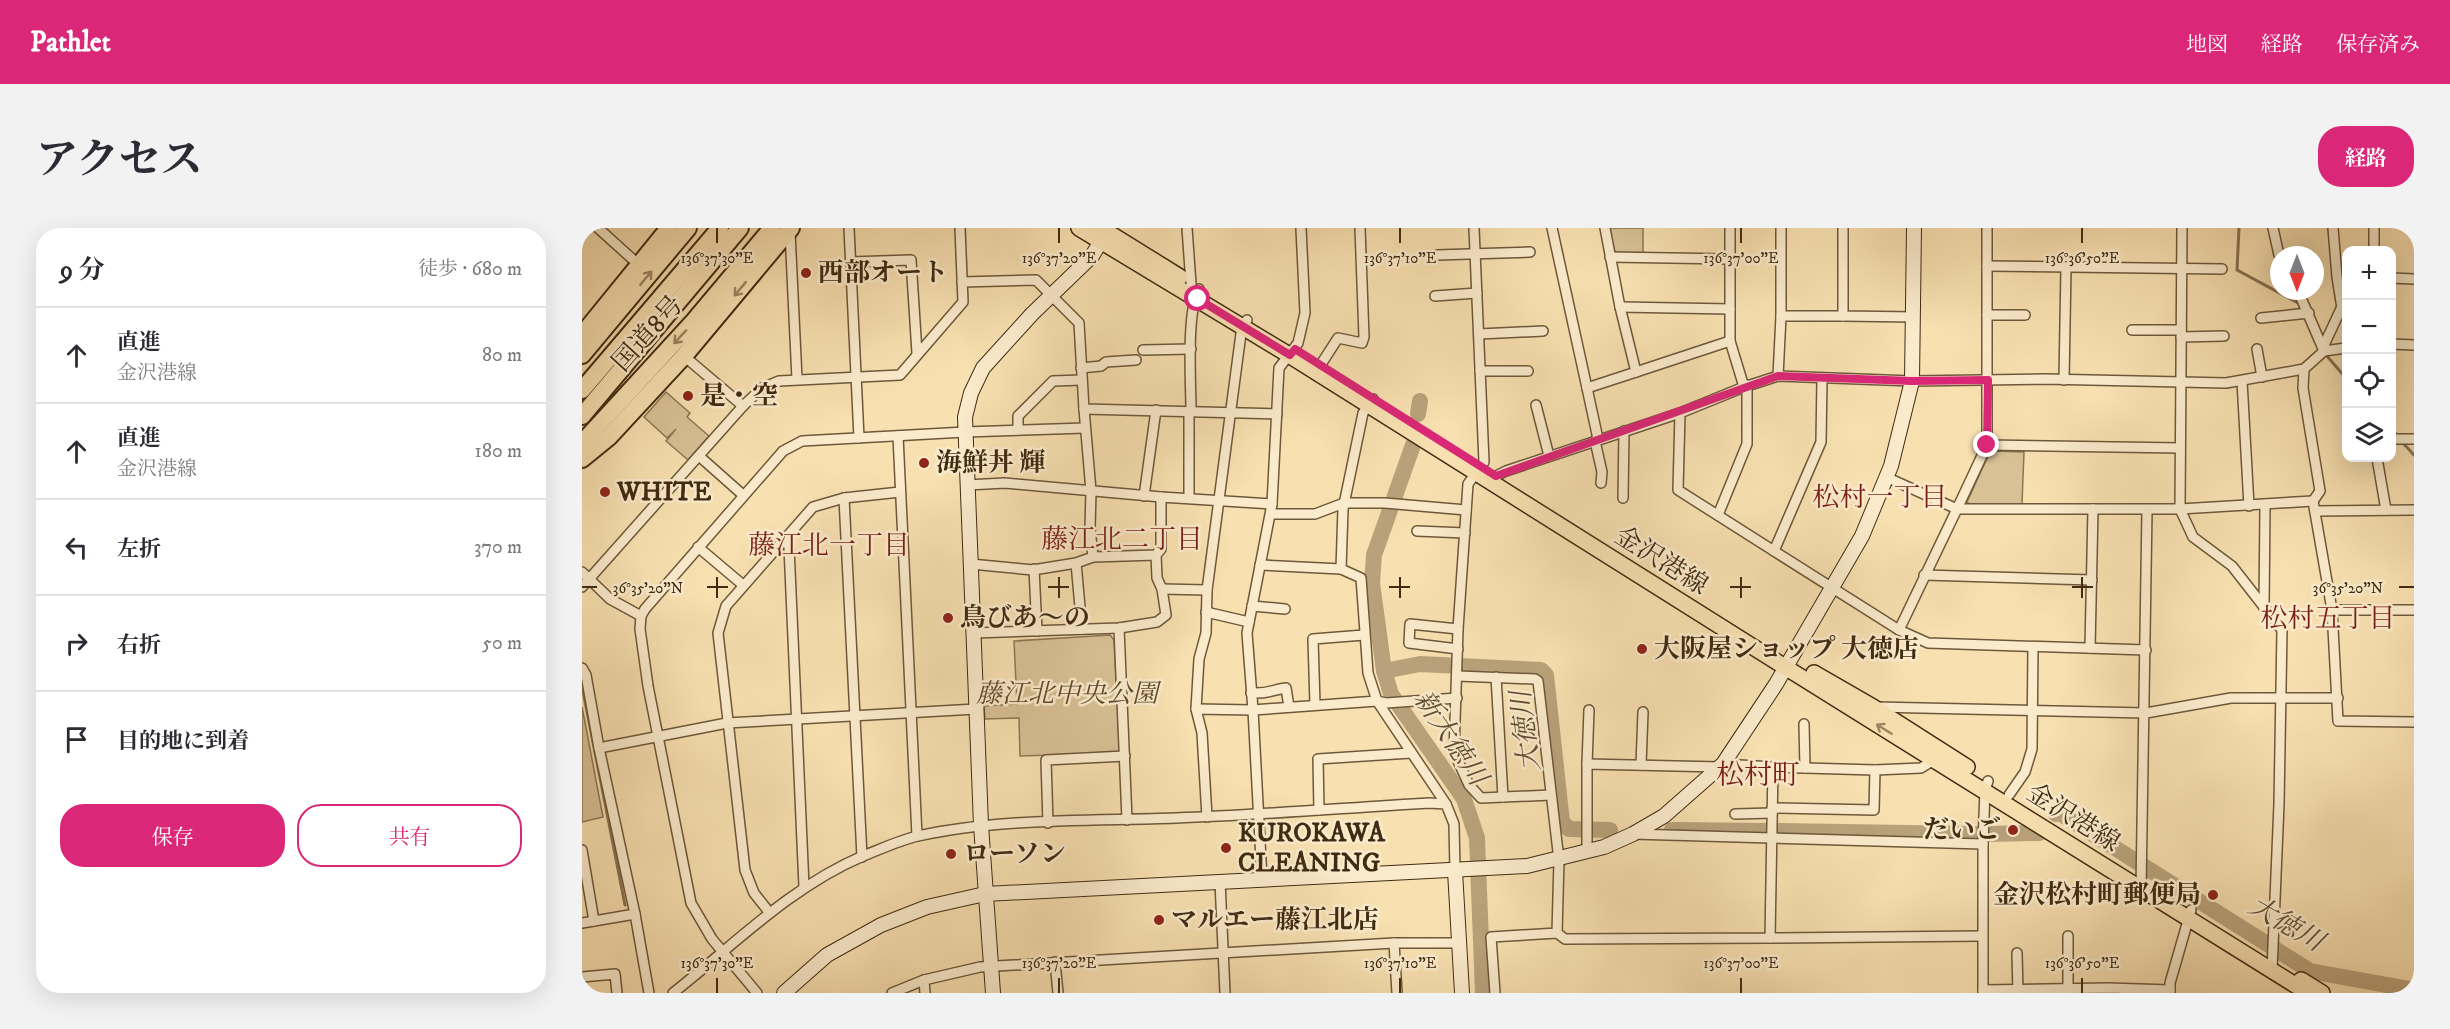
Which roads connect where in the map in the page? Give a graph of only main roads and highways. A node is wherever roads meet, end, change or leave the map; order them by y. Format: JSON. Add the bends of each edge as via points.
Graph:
{"nodes":[{"id":1,"x":669,"y":228,"type":"edge"},
{"id":2,"x":688,"y":228,"type":"edge"},
{"id":3,"x":720,"y":228,"type":"edge"},
{"id":4,"x":740,"y":228,"type":"edge"},
{"id":5,"x":772,"y":228,"type":"edge"},
{"id":6,"x":1079,"y":228,"type":"edge"},
{"id":7,"x":790,"y":229,"type":"edge"},
{"id":8,"x":1103,"y":234,"type":"edge"},
{"id":9,"x":582,"y":335,"type":"edge"},
{"id":10,"x":582,"y":355,"type":"edge"},
{"id":11,"x":582,"y":390,"type":"edge"},
{"id":12,"x":582,"y":416,"type":"edge"},
{"id":13,"x":626,"y":419,"type":"junction"},
{"id":14,"x":582,"y":443,"type":"edge"},
{"id":15,"x":582,"y":459,"type":"edge"},
{"id":16,"x":582,"y":473,"type":"edge"},
{"id":17,"x":1787,"y":663,"type":"junction"},
{"id":18,"x":1938,"y":755,"type":"junction"},
{"id":19,"x":1986,"y":786,"type":"junction"},
{"id":20,"x":2142,"y":874,"type":"junction"},
{"id":21,"x":2273,"y":957,"type":"junction"},
{"id":22,"x":2308,"y":993,"type":"edge"},
{"id":23,"x":2322,"y":993,"type":"edge"}],
"edges":[{"from":1,"to":9,"type":"highway"},
{"from":10,"to":2,"type":"highway","name":"国道8号","one_way":true},
{"from":3,"to":11,"type":"highway"},
{"from":4,"to":12,"type":"highway"},
{"from":5,"to":14,"type":"highway","name":"国道8号","one_way":true,"via":[[694,321]]},
{"from":6,"to":8,"type":"main road","name":"金沢港線"},
{"from":7,"to":13,"type":"highway","one_way":true},
{"from":8,"to":17,"type":"main road","name":"金沢港線"},
{"from":13,"to":15,"type":"highway"},
{"from":13,"to":16,"type":"highway"},
{"from":18,"to":17,"type":"main road","name":"金沢港線","one_way":true},
{"from":17,"to":18,"type":"main road","name":"金沢港線","via":[[1874,707]]},
{"from":18,"to":19,"type":"main road","name":"金沢港線"},
{"from":19,"to":20,"type":"main road","name":"金沢港線"},
{"from":19,"to":20,"type":"main road","name":"金沢港線"},
{"from":20,"to":21,"type":"main road","name":"金沢港線","via":[[2190,914]]},
{"from":21,"to":22,"type":"main road","name":"金沢港線"},
{"from":21,"to":23,"type":"main road","name":"金沢港線"}]}
